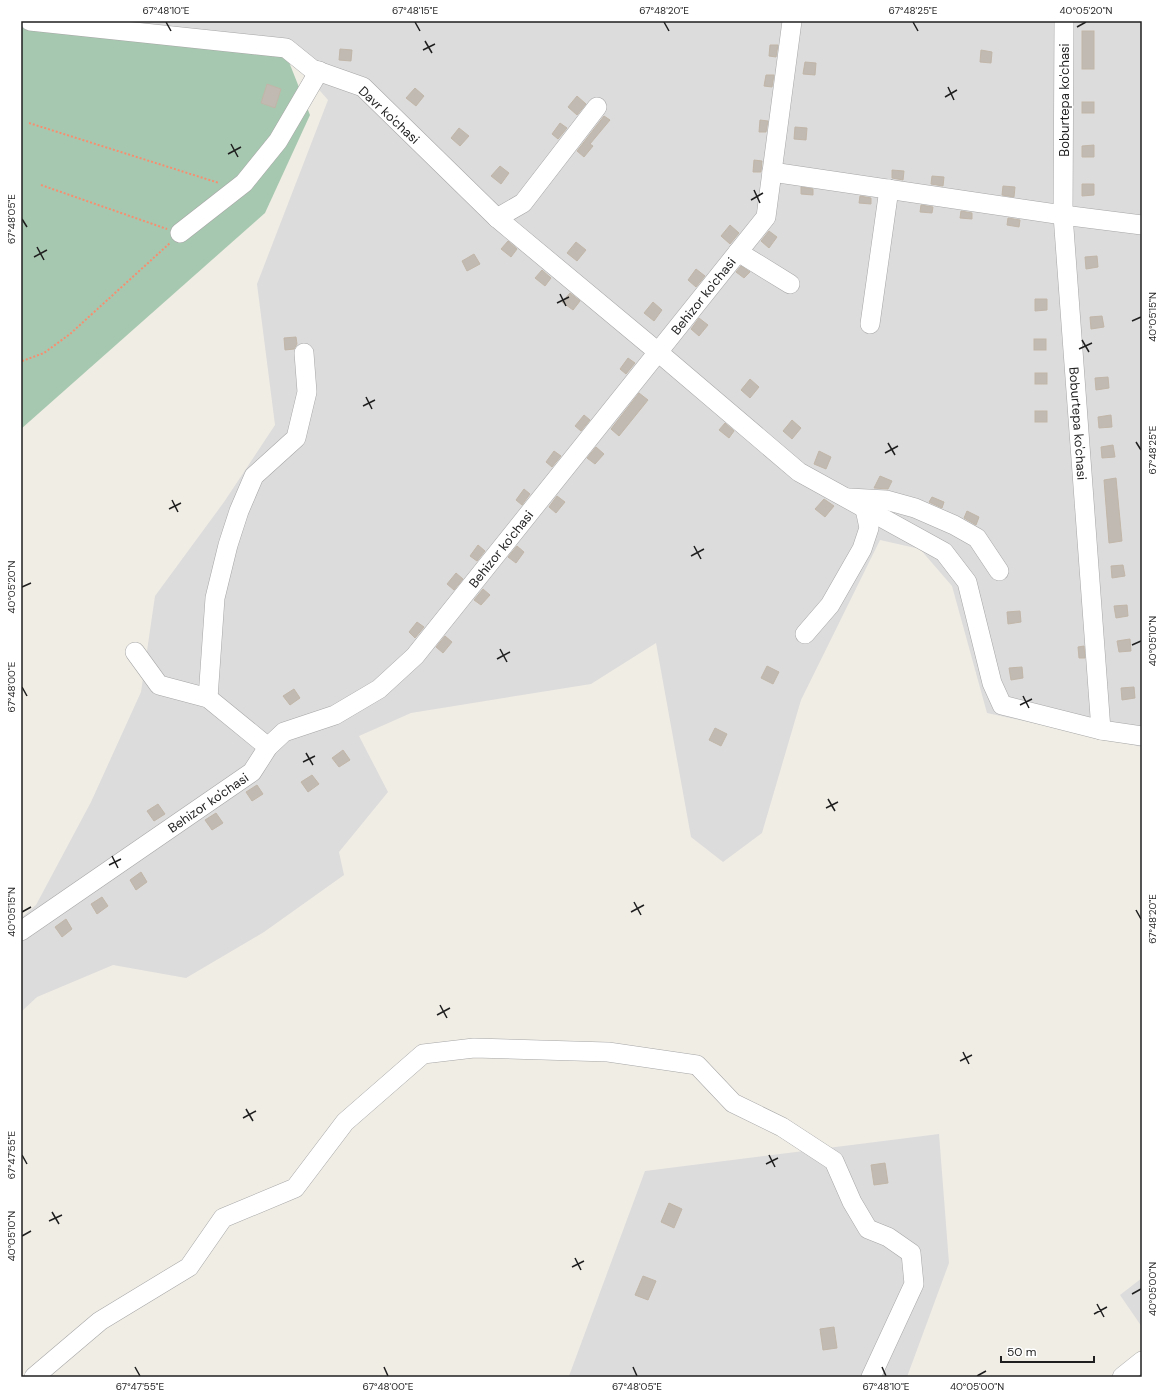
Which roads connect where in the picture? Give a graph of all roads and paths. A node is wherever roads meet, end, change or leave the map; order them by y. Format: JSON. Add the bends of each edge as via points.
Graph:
{"nodes":[{"id":1,"x":30,"y":21,"type":"edge"},
{"id":2,"x":792,"y":21,"type":"edge"},
{"id":3,"x":1064,"y":21,"type":"edge"},
{"id":4,"x":318,"y":71,"type":"junction"},
{"id":5,"x":597,"y":107,"type":"dead end"},
{"id":6,"x":29,"y":123,"type":"dead end"},
{"id":7,"x":772,"y":172,"type":"junction"},
{"id":8,"x":41,"y":185,"type":"dead end"},
{"id":9,"x":237,"y":188,"type":"junction"},
{"id":10,"x":889,"y":189,"type":"junction"},
{"id":11,"x":1063,"y":215,"type":"junction"},
{"id":12,"x":497,"y":218,"type":"junction"},
{"id":13,"x":1142,"y":225,"type":"edge"},
{"id":14,"x":180,"y":233,"type":"junction"},
{"id":15,"x":738,"y":252,"type":"junction"},
{"id":16,"x":790,"y":284,"type":"dead end"},
{"id":17,"x":870,"y":324,"type":"dead end"},
{"id":18,"x":658,"y":352,"type":"junction"},
{"id":19,"x":304,"y":353,"type":"dead end"},
{"id":20,"x":22,"y":361,"type":"edge"},
{"id":21,"x":846,"y":498,"type":"junction"},
{"id":22,"x":865,"y":509,"type":"junction"},
{"id":23,"x":999,"y":571,"type":"dead end"},
{"id":24,"x":805,"y":634,"type":"dead end"},
{"id":25,"x":135,"y":652,"type":"dead end"},
{"id":26,"x":208,"y":698,"type":"junction"},
{"id":27,"x":1101,"y":730,"type":"junction"},
{"id":28,"x":1142,"y":736,"type":"edge"},
{"id":29,"x":268,"y":747,"type":"junction"},
{"id":30,"x":21,"y":931,"type":"edge"},
{"id":31,"x":1142,"y":1360,"type":"edge"},
{"id":32,"x":34,"y":1377,"type":"edge"},
{"id":33,"x":871,"y":1377,"type":"edge"},
{"id":34,"x":1122,"y":1377,"type":"edge"}],
"edges":[{"from":1,"to":4,"type":"street","name":"Davr ko'chasi","via":[[286,48]]},
{"from":2,"to":7,"type":"street","name":"Behizor ko'chasi"},
{"from":3,"to":11,"type":"street","name":"Boburtepa ko'chasi"},
{"from":4,"to":9,"type":"street","via":[[278,140],[244,183]]},
{"from":4,"to":12,"type":"street","name":"Davr ko'chasi","via":[[363,87]]},
{"from":5,"to":12,"type":"street","via":[[524,203]]},
{"from":6,"to":9,"type":"path"},
{"from":7,"to":10,"type":"street"},
{"from":7,"to":15,"type":"street","name":"Behizor ko'chasi","via":[[766,217]]},
{"from":8,"to":14,"type":"path"},
{"from":9,"to":14,"type":"street"},
{"from":10,"to":11,"type":"street"},
{"from":10,"to":17,"type":"street"},
{"from":11,"to":13,"type":"street"},
{"from":11,"to":27,"type":"street","name":"Boburtepa ko'chasi"},
{"from":12,"to":18,"type":"street","name":"Davr ko'chasi"},
{"from":14,"to":20,"type":"path","via":[[70,334],[44,353]]},
{"from":15,"to":16,"type":"street"},
{"from":15,"to":18,"type":"street","name":"Behizor ko'chasi"},
{"from":18,"to":21,"type":"street","name":"Davr ko'chasi","via":[[799,472]]},
{"from":18,"to":29,"type":"street","name":"Behizor ko'chasi","via":[[415,656],[379,689],[335,715],[284,732]]},
{"from":19,"to":26,"type":"street","via":[[307,392],[296,438],[254,476],[228,546],[215,598]]},
{"from":21,"to":22,"type":"street","name":"Davr ko'chasi"},
{"from":21,"to":23,"type":"street","via":[[886,500],[915,508],[954,524],[977,538]]},
{"from":22,"to":24,"type":"street","via":[[869,528],[862,549],[830,605]]},
{"from":22,"to":27,"type":"street","name":"Davr ko'chasi","via":[[944,552],[967,582],[992,683],[1002,705]]},
{"from":25,"to":26,"type":"street","via":[[159,685]]},
{"from":26,"to":29,"type":"street"},
{"from":27,"to":28,"type":"street"},
{"from":29,"to":30,"type":"street","name":"Behizor ko'chasi","via":[[252,772]]},
{"from":31,"to":34,"type":"street"},
{"from":32,"to":33,"type":"street","via":[[100,1321],[189,1267],[223,1218],[295,1188],[345,1122],[423,1054],[474,1048],[608,1052],[697,1065],[733,1103],[782,1127],[834,1160],[852,1202],[868,1229],[888,1237],[911,1253],[914,1284]]}]}
